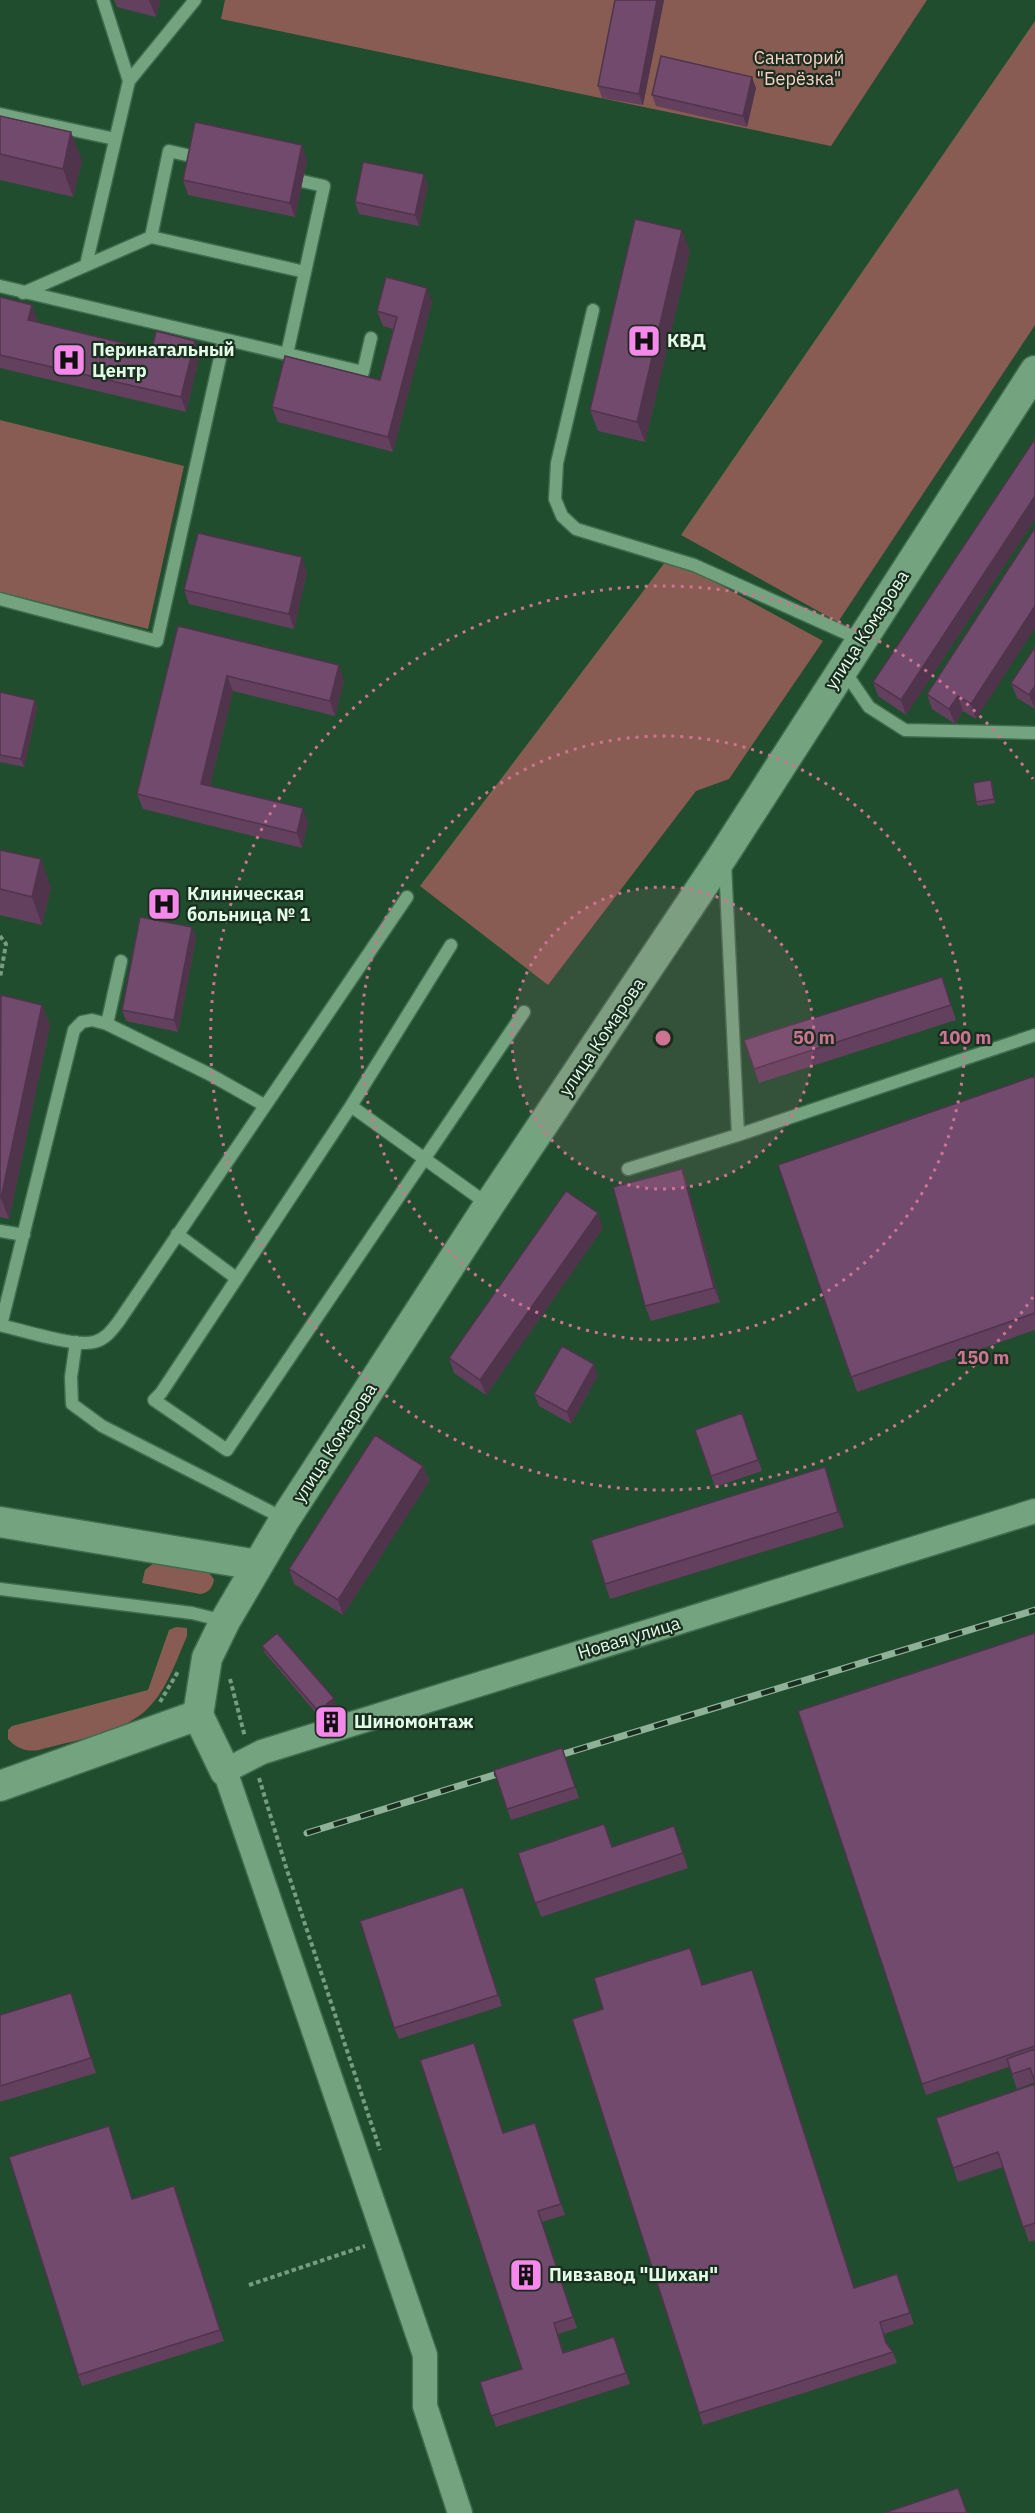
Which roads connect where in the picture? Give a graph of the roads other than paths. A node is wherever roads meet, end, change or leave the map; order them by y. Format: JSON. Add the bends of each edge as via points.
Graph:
{"nodes":[{"id":1,"x":103,"y":0,"type":"edge"},
{"id":2,"x":195,"y":0,"type":"edge"},
{"id":3,"x":129,"y":81,"type":"junction"},
{"id":4,"x":0,"y":114,"type":"edge"},
{"id":5,"x":116,"y":139,"type":"junction"},
{"id":6,"x":213,"y":161,"type":"edge"},
{"id":7,"x":280,"y":176,"type":"edge"},
{"id":8,"x":151,"y":237,"type":"junction"},
{"id":9,"x":86,"y":265,"type":"junction"},
{"id":10,"x":305,"y":272,"type":"junction"},
{"id":11,"x":0,"y":286,"type":"edge"},
{"id":12,"x":23,"y":293,"type":"junction"},
{"id":13,"x":593,"y":310,"type":"dead end"},
{"id":14,"x":371,"y":338,"type":"dead end"},
{"id":15,"x":224,"y":340,"type":"junction"},
{"id":16,"x":287,"y":354,"type":"junction"},
{"id":17,"x":1035,"y":371,"type":"edge"},
{"id":18,"x":0,"y":599,"type":"edge"},
{"id":19,"x":861,"y":640,"type":"junction"},
{"id":20,"x":843,"y":668,"type":"junction"},
{"id":21,"x":1035,"y":733,"type":"edge"},
{"id":22,"x":724,"y":854,"type":"junction"},
{"id":23,"x":407,"y":897,"type":"dead end"},
{"id":24,"x":451,"y":945,"type":"dead end"},
{"id":25,"x":121,"y":961,"type":"dead end"},
{"id":26,"x":524,"y":1012,"type":"dead end"},
{"id":27,"x":107,"y":1024,"type":"junction"},
{"id":28,"x":1035,"y":1035,"type":"edge"},
{"id":29,"x":264,"y":1105,"type":"junction"},
{"id":30,"x":351,"y":1106,"type":"junction"},
{"id":31,"x":738,"y":1135,"type":"junction"},
{"id":32,"x":422,"y":1159,"type":"junction"},
{"id":33,"x":628,"y":1169,"type":"dead end"},
{"id":34,"x":489,"y":1205,"type":"junction"},
{"id":35,"x":0,"y":1231,"type":"edge"},
{"id":36,"x":177,"y":1234,"type":"junction"},
{"id":37,"x":24,"y":1235,"type":"junction"},
{"id":38,"x":236,"y":1278,"type":"junction"},
{"id":39,"x":1,"y":1325,"type":"edge"},
{"id":40,"x":76,"y":1342,"type":"junction"},
{"id":41,"x":1035,"y":1511,"type":"edge"},
{"id":42,"x":285,"y":1519,"type":"junction"},
{"id":43,"x":0,"y":1522,"type":"edge"},
{"id":44,"x":257,"y":1565,"type":"junction"},
{"id":45,"x":0,"y":1589,"type":"edge"},
{"id":46,"x":225,"y":1621,"type":"junction"},
{"id":47,"x":198,"y":1715,"type":"junction"},
{"id":48,"x":225,"y":1771,"type":"junction"},
{"id":49,"x":3,"y":1780,"type":"edge"},
{"id":50,"x":460,"y":2513,"type":"edge"}],
"edges":[{"from":1,"to":3,"type":"lane"},
{"from":2,"to":3,"type":"lane"},
{"from":3,"to":5,"type":"lane"},
{"from":4,"to":5,"type":"lane"},
{"from":5,"to":9,"type":"lane"},
{"from":6,"to":8,"type":"lane","via":[[169,151]]},
{"from":7,"to":10,"type":"lane","via":[[324,186]]},
{"from":8,"to":9,"type":"lane"},
{"from":8,"to":10,"type":"lane"},
{"from":9,"to":12,"type":"lane"},
{"from":10,"to":16,"type":"lane"},
{"from":11,"to":12,"type":"lane"},
{"from":12,"to":15,"type":"lane"},
{"from":13,"to":19,"type":"lane","via":[[557,462],[555,499],[562,516],[576,529],[694,565]]},
{"from":14,"to":16,"type":"lane","via":[[363,372]]},
{"from":15,"to":16,"type":"lane"},
{"from":15,"to":18,"type":"lane","via":[[157,641]]},
{"from":17,"to":19,"type":"street","name":"улица Комарова"},
{"from":19,"to":20,"type":"street","name":"улица Комарова"},
{"from":20,"to":21,"type":"lane","via":[[869,707],[905,730]]},
{"from":20,"to":22,"type":"street","name":"улица Комарова"},
{"from":22,"to":31,"type":"lane"},
{"from":22,"to":34,"type":"street","name":"улица Комарова"},
{"from":23,"to":29,"type":"lane"},
{"from":24,"to":30,"type":"lane"},
{"from":25,"to":27,"type":"lane"},
{"from":26,"to":32,"type":"lane"},
{"from":27,"to":29,"type":"lane"},
{"from":27,"to":37,"type":"lane","via":[[92,1020],[82,1022],[74,1030]]},
{"from":28,"to":31,"type":"lane"},
{"from":29,"to":36,"type":"lane"},
{"from":30,"to":32,"type":"lane"},
{"from":30,"to":38,"type":"lane"},
{"from":31,"to":33,"type":"lane"},
{"from":32,"to":34,"type":"lane"},
{"from":32,"to":38,"type":"lane","via":[[226,1450],[154,1400]]},
{"from":34,"to":42,"type":"street","name":"улица Комарова"},
{"from":35,"to":37,"type":"lane"},
{"from":36,"to":38,"type":"lane"},
{"from":36,"to":40,"type":"lane","via":[[107,1336],[93,1342]]},
{"from":37,"to":39,"type":"lane"},
{"from":39,"to":40,"type":"lane"},
{"from":40,"to":42,"type":"lane","via":[[70,1377],[72,1404],[102,1426]]},
{"from":41,"to":48,"type":"street","name":"Новая улица","via":[[262,1752]]},
{"from":42,"to":44,"type":"street","name":"улица Комарова"},
{"from":43,"to":44,"type":"street"},
{"from":44,"to":46,"type":"street","name":"улица Комарова"},
{"from":45,"to":46,"type":"lane","via":[[192,1613]]},
{"from":46,"to":47,"type":"street","name":"улица Комарова","via":[[204,1670]]},
{"from":47,"to":48,"type":"street"},
{"from":47,"to":49,"type":"street"},
{"from":48,"to":50,"type":"street","via":[[425,2355],[425,2406]]}]}
